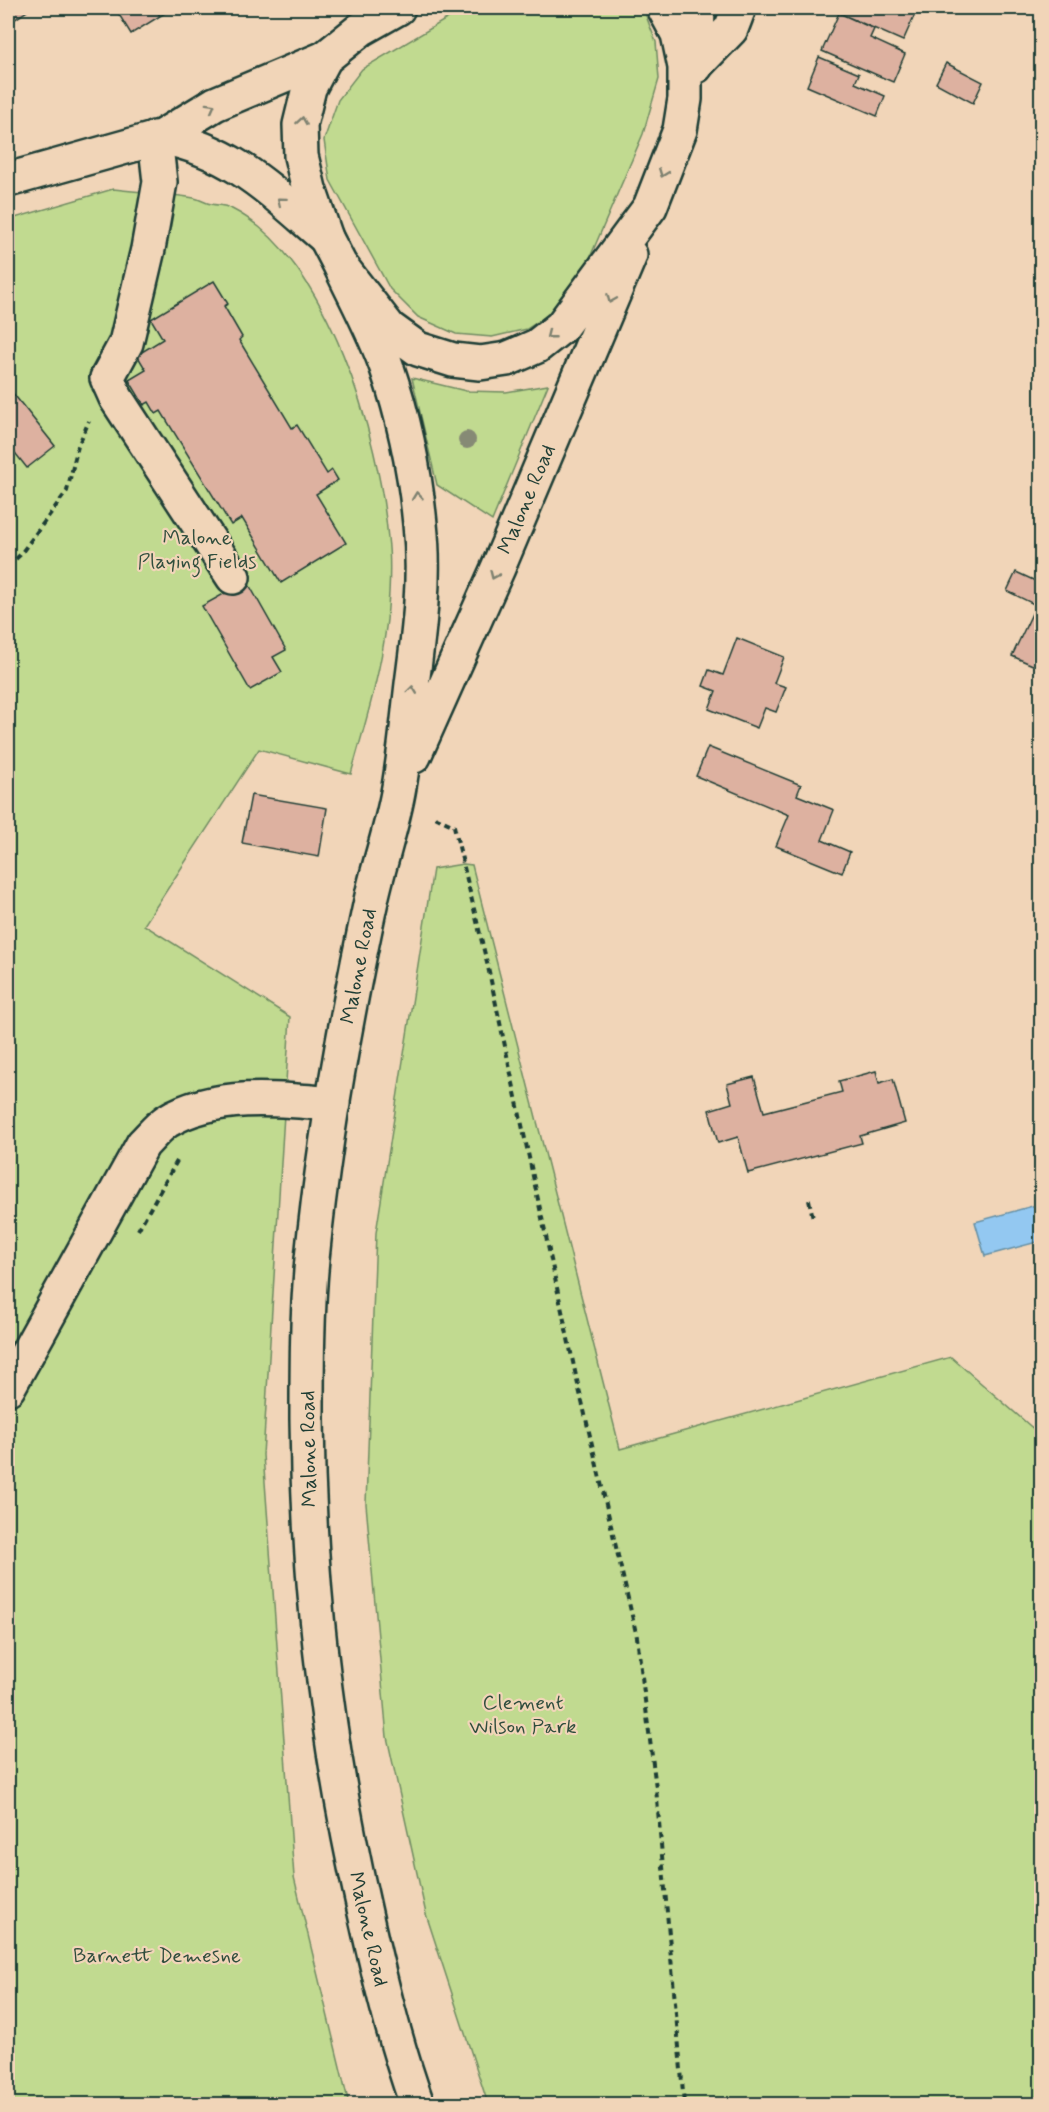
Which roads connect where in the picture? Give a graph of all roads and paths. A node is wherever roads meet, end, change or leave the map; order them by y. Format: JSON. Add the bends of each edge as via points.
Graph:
{"nodes":[{"id":1,"x":398,"y":8,"type":"edge"},
{"id":2,"x":698,"y":8,"type":"edge"},
{"id":3,"x":739,"y":8,"type":"edge"},
{"id":4,"x":677,"y":16,"type":"edge"},
{"id":5,"x":325,"y":58,"type":"junction"},
{"id":6,"x":696,"y":65,"type":"junction"},
{"id":7,"x":680,"y":130,"type":"junction"},
{"id":8,"x":158,"y":138,"type":"junction"},
{"id":9,"x":8,"y":180,"type":"edge"},
{"id":10,"x":650,"y":207,"type":"junction"},
{"id":11,"x":333,"y":252,"type":"junction"},
{"id":12,"x":107,"y":378,"type":"junction"},
{"id":13,"x":8,"y":566,"type":"edge"},
{"id":14,"x":233,"y":578,"type":"dead end"},
{"id":15,"x":399,"y":790,"type":"junction"},
{"id":16,"x":435,"y":818,"type":"dead end"},
{"id":17,"x":333,"y":1104,"type":"junction"},
{"id":18,"x":808,"y":1200,"type":"dead end"},
{"id":19,"x":813,"y":1218,"type":"dead end"},
{"id":20,"x":8,"y":1388,"type":"edge"},
{"id":21,"x":417,"y":2104,"type":"edge"},
{"id":22,"x":684,"y":2104,"type":"edge"}],
"edges":[{"from":1,"to":5,"type":"main road","via":[[361,28]]},
{"from":2,"to":6,"type":"main road"},
{"from":3,"to":6,"type":"main road","via":[[730,29]]},
{"from":4,"to":7,"type":"main road","via":[[684,67]]},
{"from":8,"to":5,"type":"main road","one_way":true,"via":[[214,104]]},
{"from":11,"to":5,"type":"main road","one_way":true,"via":[[301,156],[300,125],[309,88]]},
{"from":6,"to":7,"type":"main road"},
{"from":7,"to":10,"type":"main road","one_way":true},
{"from":8,"to":9,"type":"main road"},
{"from":11,"to":8,"type":"main road","one_way":true,"via":[[247,171],[185,141]]},
{"from":8,"to":12,"type":"main road","via":[[160,182],[148,249],[126,343]]},
{"from":10,"to":11,"type":"main road","one_way":true,"via":[[561,327],[537,346],[507,359],[480,363],[453,360],[418,349],[389,328]]},
{"from":10,"to":15,"type":"main road","name":"Malone Road","one_way":true,"via":[[498,568]]},
{"from":15,"to":11,"type":"main road","name":"Malone Road","one_way":true,"via":[[420,623],[421,529],[408,448],[386,363]]},
{"from":12,"to":13,"type":"path","via":[[78,446],[67,491]]},
{"from":12,"to":14,"type":"main road","via":[[116,398]]},
{"from":15,"to":17,"type":"main road","name":"Malone Road","via":[[354,980]]},
{"from":16,"to":22,"type":"path","via":[[454,826],[637,1637],[656,1788]]},
{"from":17,"to":20,"type":"main road","via":[[294,1100],[227,1102],[191,1110],[165,1122],[143,1144]]},
{"from":17,"to":21,"type":"main road","name":"Malone Road","via":[[312,1261],[307,1392],[312,1575],[331,1743],[351,1852],[378,1972]]},
{"from":18,"to":19,"type":"path"}]}
